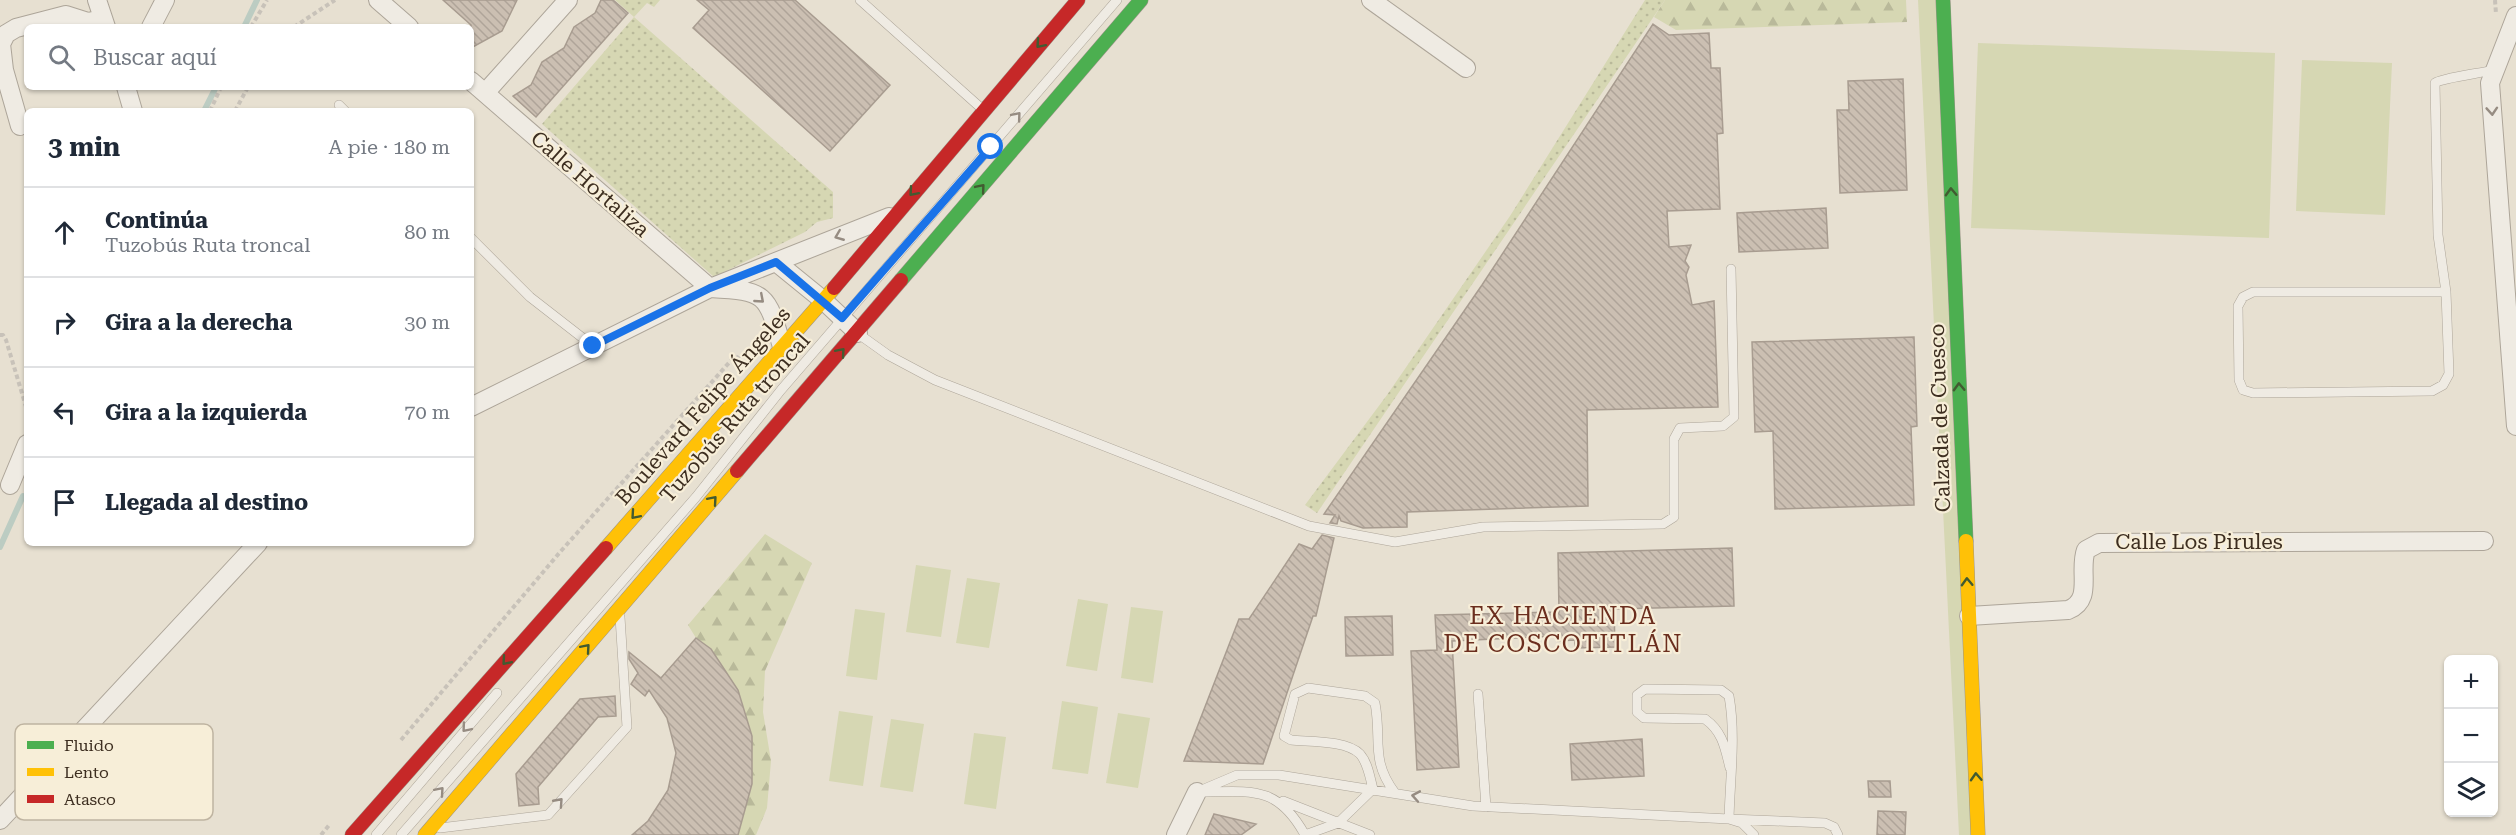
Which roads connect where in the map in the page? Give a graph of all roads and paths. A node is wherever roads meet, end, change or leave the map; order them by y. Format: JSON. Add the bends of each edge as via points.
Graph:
{"nodes":[{"id":1,"x":97,"y":0,"type":"edge"},
{"id":2,"x":165,"y":0,"type":"edge"},
{"id":3,"x":267,"y":0,"type":"edge"},
{"id":4,"x":335,"y":0,"type":"edge"},
{"id":5,"x":378,"y":0,"type":"edge"},
{"id":6,"x":568,"y":0,"type":"edge"},
{"id":7,"x":860,"y":0,"type":"edge"},
{"id":8,"x":1078,"y":0,"type":"edge"},
{"id":9,"x":1117,"y":0,"type":"edge"},
{"id":10,"x":1141,"y":0,"type":"edge"},
{"id":11,"x":1371,"y":0,"type":"edge"},
{"id":12,"x":1943,"y":0,"type":"edge"},
{"id":13,"x":2516,"y":16,"type":"edge"},
{"id":14,"x":105,"y":23,"type":"edge"},
{"id":15,"x":31,"y":24,"type":"edge"},
{"id":16,"x":153,"y":24,"type":"edge"},
{"id":17,"x":253,"y":24,"type":"edge"},
{"id":18,"x":299,"y":24,"type":"edge"},
{"id":19,"x":406,"y":24,"type":"edge"},
{"id":20,"x":24,"y":26,"type":"edge"},
{"id":21,"x":1466,"y":68,"type":"dead end"},
{"id":22,"x":2493,"y":70,"type":"junction"},
{"id":23,"x":478,"y":87,"type":"edge"},
{"id":24,"x":127,"y":90,"type":"edge"},
{"id":25,"x":220,"y":90,"type":"edge"},
{"id":26,"x":246,"y":90,"type":"edge"},
{"id":27,"x":133,"y":108,"type":"edge"},
{"id":28,"x":211,"y":108,"type":"edge"},
{"id":29,"x":237,"y":108,"type":"edge"},
{"id":30,"x":984,"y":110,"type":"junction"},
{"id":31,"x":20,"y":126,"type":"dead end"},
{"id":32,"x":931,"y":190,"type":"dead end"},
{"id":33,"x":894,"y":215,"type":"junction"},
{"id":34,"x":474,"y":241,"type":"edge"},
{"id":35,"x":776,"y":262,"type":"junction"},
{"id":36,"x":1731,"y":269,"type":"dead end"},
{"id":37,"x":710,"y":288,"type":"junction"},
{"id":38,"x":2446,"y":292,"type":"junction"},
{"id":39,"x":832,"y":309,"type":"junction"},
{"id":40,"x":815,"y":326,"type":"dead end"},
{"id":41,"x":858,"y":333,"type":"junction"},
{"id":42,"x":0,"y":335,"type":"edge"},
{"id":43,"x":593,"y":346,"type":"junction"},
{"id":44,"x":782,"y":347,"type":"junction"},
{"id":45,"x":24,"y":400,"type":"edge"},
{"id":46,"x":474,"y":406,"type":"edge"},
{"id":47,"x":2516,"y":426,"type":"edge"},
{"id":48,"x":24,"y":452,"type":"edge"},
{"id":49,"x":12,"y":484,"type":"edge"},
{"id":50,"x":2484,"y":541,"type":"dead end"},
{"id":51,"x":255,"y":546,"type":"edge"},
{"id":52,"x":620,"y":609,"type":"junction"},
{"id":53,"x":1969,"y":616,"type":"junction"},
{"id":54,"x":507,"y":680,"type":"dead end"},
{"id":55,"x":1478,"y":694,"type":"dead end"},
{"id":56,"x":89,"y":724,"type":"edge"},
{"id":57,"x":1730,"y":768,"type":"junction"},
{"id":58,"x":1373,"y":789,"type":"junction"},
{"id":59,"x":1197,"y":792,"type":"junction"},
{"id":60,"x":1395,"y":793,"type":"junction"},
{"id":61,"x":1270,"y":796,"type":"junction"},
{"id":62,"x":15,"y":804,"type":"edge"},
{"id":63,"x":1486,"y":807,"type":"junction"},
{"id":64,"x":1729,"y":819,"type":"junction"},
{"id":65,"x":0,"y":820,"type":"edge"},
{"id":66,"x":1338,"y":823,"type":"junction"},
{"id":67,"x":427,"y":832,"type":"edge"},
{"id":68,"x":352,"y":835,"type":"edge"},
{"id":69,"x":376,"y":835,"type":"edge"},
{"id":70,"x":401,"y":835,"type":"edge"},
{"id":71,"x":1176,"y":835,"type":"edge"},
{"id":72,"x":1305,"y":835,"type":"edge"},
{"id":73,"x":1370,"y":835,"type":"edge"},
{"id":74,"x":1754,"y":835,"type":"edge"},
{"id":75,"x":1838,"y":835,"type":"edge"},
{"id":76,"x":1978,"y":835,"type":"edge"}],
"edges":[{"from":1,"to":14,"type":"street"},
{"from":2,"to":16,"type":"street"},
{"from":3,"to":17,"type":"path"},
{"from":4,"to":18,"type":"path"},
{"from":5,"to":19,"type":"street"},
{"from":6,"to":23,"type":"street"},
{"from":7,"to":30,"type":"lane"},
{"from":8,"to":30,"type":"main road","name":"Boulevard Felipe Ángeles","one_way":true},
{"from":39,"to":9,"type":"lane","name":"Tuzobús Ruta troncal","one_way":true},
{"from":41,"to":10,"type":"main road","one_way":true},
{"from":11,"to":21,"type":"street"},
{"from":53,"to":12,"type":"main road","name":"Calzada de Cuesco","one_way":true},
{"from":13,"to":22,"type":"street"},
{"from":14,"to":15,"type":"street","via":[[66,15]]},
{"from":20,"to":31,"type":"street","via":[[6,34],[1,44]]},
{"from":22,"to":38,"type":"lane","via":[[2435,82],[2438,234]]},
{"from":22,"to":47,"type":"street","one_way":true,"via":[[2490,83]]},
{"from":23,"to":37,"type":"street","name":"Calle Hortaliza"},
{"from":24,"to":27,"type":"street"},
{"from":25,"to":28,"type":"path"},
{"from":26,"to":29,"type":"path"},
{"from":30,"to":33,"type":"main road","name":"Boulevard Felipe Ángeles","one_way":true},
{"from":32,"to":39,"type":"lane","name":"Tuzobús Ruta troncal"},
{"from":33,"to":35,"type":"street","one_way":true},
{"from":33,"to":39,"type":"main road","name":"Boulevard Felipe Ángeles"},
{"from":34,"to":43,"type":"lane","via":[[530,297]]},
{"from":35,"to":37,"type":"street"},
{"from":35,"to":39,"type":"street"},
{"from":36,"to":41,"type":"lane","via":[[1734,417],[1723,426],[1680,428],[1674,439],[1674,517],[1663,524],[1483,527],[1395,542],[1308,526],[935,380],[888,355]]},
{"from":37,"to":43,"type":"street"},
{"from":37,"to":44,"type":"street","one_way":true,"via":[[748,290],[765,301]]},
{"from":38,"to":38,"type":"lane","via":[[2449,374],[2443,385],[2432,391],[2243,390],[2239,380],[2238,306],[2243,297],[2253,292]]},
{"from":39,"to":40,"type":"lane","name":"Tuzobús Ruta troncal"},
{"from":39,"to":41,"type":"street"},
{"from":39,"to":44,"type":"main road","name":"Boulevard Felipe Ángeles"},
{"from":70,"to":39,"type":"lane","name":"Tuzobús Ruta troncal","one_way":true,"via":[[696,497]]},
{"from":52,"to":41,"type":"main road","one_way":true},
{"from":42,"to":45,"type":"path","via":[[6,340]]},
{"from":43,"to":46,"type":"street"},
{"from":44,"to":68,"type":"main road","name":"Boulevard Felipe Ángeles","one_way":true},
{"from":48,"to":49,"type":"street"},
{"from":50,"to":53,"type":"street","name":"Calle Los Pirules","via":[[2099,543],[2086,550],[2083,557],[2083,597],[2076,607]]},
{"from":51,"to":56,"type":"street"},
{"from":67,"to":52,"type":"main road","one_way":true},
{"from":67,"to":52,"type":"lane","one_way":true,"via":[[548,815],[627,727]]},
{"from":76,"to":53,"type":"main road","name":"Calzada de Cuesco","one_way":true},
{"from":54,"to":69,"type":"lane","one_way":true},
{"from":55,"to":63,"type":"lane"},
{"from":57,"to":57,"type":"lane","via":[[1729,696],[1721,690],[1645,689],[1637,695],[1637,712],[1644,718],[1705,719],[1713,725],[1724,742]]},
{"from":57,"to":64,"type":"lane"},
{"from":58,"to":59,"type":"lane","via":[[1279,775],[1238,775]]},
{"from":58,"to":60,"type":"lane"},
{"from":58,"to":60,"type":"lane","via":[[1359,754],[1343,746],[1284,736],[1295,694],[1301,689],[1365,696],[1375,703],[1379,763],[1383,777]]},
{"from":58,"to":66,"type":"lane"},
{"from":59,"to":61,"type":"lane","via":[[1240,791]]},
{"from":59,"to":71,"type":"street"},
{"from":63,"to":60,"type":"lane","one_way":true},
{"from":61,"to":66,"type":"lane"},
{"from":61,"to":72,"type":"lane","via":[[1291,810]]},
{"from":62,"to":65,"type":"street"},
{"from":63,"to":64,"type":"lane"},
{"from":64,"to":74,"type":"lane","via":[[1742,823]]},
{"from":64,"to":75,"type":"lane","via":[[1826,823]]},
{"from":66,"to":72,"type":"lane"},
{"from":66,"to":73,"type":"lane"}]}
